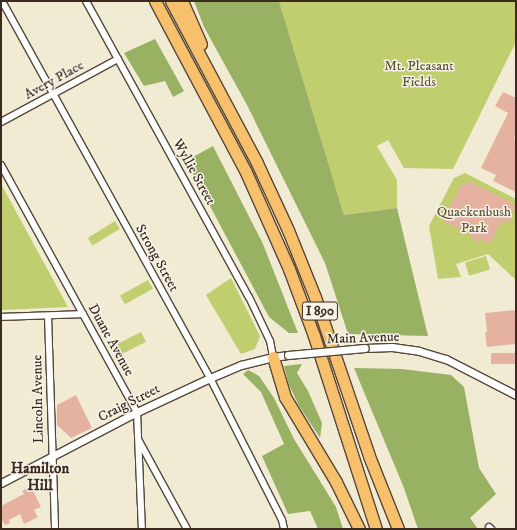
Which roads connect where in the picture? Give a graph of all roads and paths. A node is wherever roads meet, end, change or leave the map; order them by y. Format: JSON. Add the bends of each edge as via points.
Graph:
{"nodes":[{"id":1,"x":2,"y":1,"type":"edge"},
{"id":2,"x":86,"y":1,"type":"edge"},
{"id":3,"x":171,"y":1,"type":"edge"},
{"id":4,"x":182,"y":1,"type":"edge"},
{"id":5,"x":155,"y":2,"type":"edge"},
{"id":6,"x":118,"y":59,"type":"junction"},
{"id":7,"x":53,"y":94,"type":"junction"},
{"id":8,"x":224,"y":100,"type":"junction"},
{"id":9,"x":1,"y":122,"type":"edge"},
{"id":10,"x":1,"y":165,"type":"edge"},
{"id":11,"x":83,"y":314,"type":"junction"},
{"id":12,"x":48,"y":316,"type":"junction"},
{"id":13,"x":1,"y":317,"type":"edge"},
{"id":14,"x":273,"y":357,"type":"junction"},
{"id":15,"x":210,"y":378,"type":"junction"},
{"id":16,"x":516,"y":395,"type":"edge"},
{"id":17,"x":137,"y":412,"type":"junction"},
{"id":18,"x":138,"y":440,"type":"junction"},
{"id":19,"x":51,"y":458,"type":"junction"},
{"id":20,"x":354,"y":462,"type":"junction"},
{"id":21,"x":1,"y":483,"type":"edge"},
{"id":22,"x":55,"y":529,"type":"edge"},
{"id":23,"x":142,"y":529,"type":"edge"},
{"id":24,"x":187,"y":529,"type":"edge"},
{"id":25,"x":284,"y":529,"type":"edge"},
{"id":26,"x":359,"y":529,"type":"edge"},
{"id":27,"x":369,"y":529,"type":"edge"},
{"id":28,"x":376,"y":529,"type":"edge"},
{"id":29,"x":398,"y":529,"type":"edge"}],
"edges":[{"from":1,"to":7,"type":"street","name":"Strong Street"},
{"from":2,"to":6,"type":"street","name":"Wyllie Street"},
{"from":3,"to":8,"type":"highway","number":"I 890"},
{"from":4,"to":8,"type":"highway"},
{"from":5,"to":20,"type":"highway","number":"I 890","via":[[245,170],[275,236],[309,322]]},
{"from":6,"to":7,"type":"street","name":"Avery Place"},
{"from":6,"to":14,"type":"street","name":"Wyllie Street","via":[[249,297],[270,341]]},
{"from":7,"to":9,"type":"street","name":"Avery Place"},
{"from":7,"to":15,"type":"street","name":"Strong Street"},
{"from":8,"to":29,"type":"highway","number":"I 890","via":[[257,163],[302,263],[367,449]]},
{"from":10,"to":11,"type":"street","name":"Duane Avenue"},
{"from":11,"to":12,"type":"street"},
{"from":11,"to":17,"type":"street","name":"Duane Avenue"},
{"from":12,"to":13,"type":"street"},
{"from":12,"to":19,"type":"street","name":"Lincoln Avenue"},
{"from":14,"to":15,"type":"street","name":"Craig Street","via":[[242,365]]},
{"from":14,"to":16,"type":"street","name":"Main Avenue","bridge":true,"via":[[365,348],[392,347],[419,351],[446,359]]},
{"from":14,"to":26,"type":"highway","via":[[285,397],[336,482]]},
{"from":15,"to":17,"type":"street","name":"Craig Street"},
{"from":15,"to":25,"type":"street","name":"Strong Street","via":[[282,520]]},
{"from":17,"to":18,"type":"street","name":"Duane Avenue"},
{"from":17,"to":19,"type":"street","name":"Craig Street"},
{"from":18,"to":23,"type":"street"},
{"from":18,"to":24,"type":"street","name":"Duane Avenue"},
{"from":19,"to":21,"type":"street","name":"Craig Street"},
{"from":19,"to":22,"type":"street","name":"Lincoln Avenue"},
{"from":20,"to":27,"type":"highway"},
{"from":20,"to":28,"type":"highway","number":"I 890"}]}
